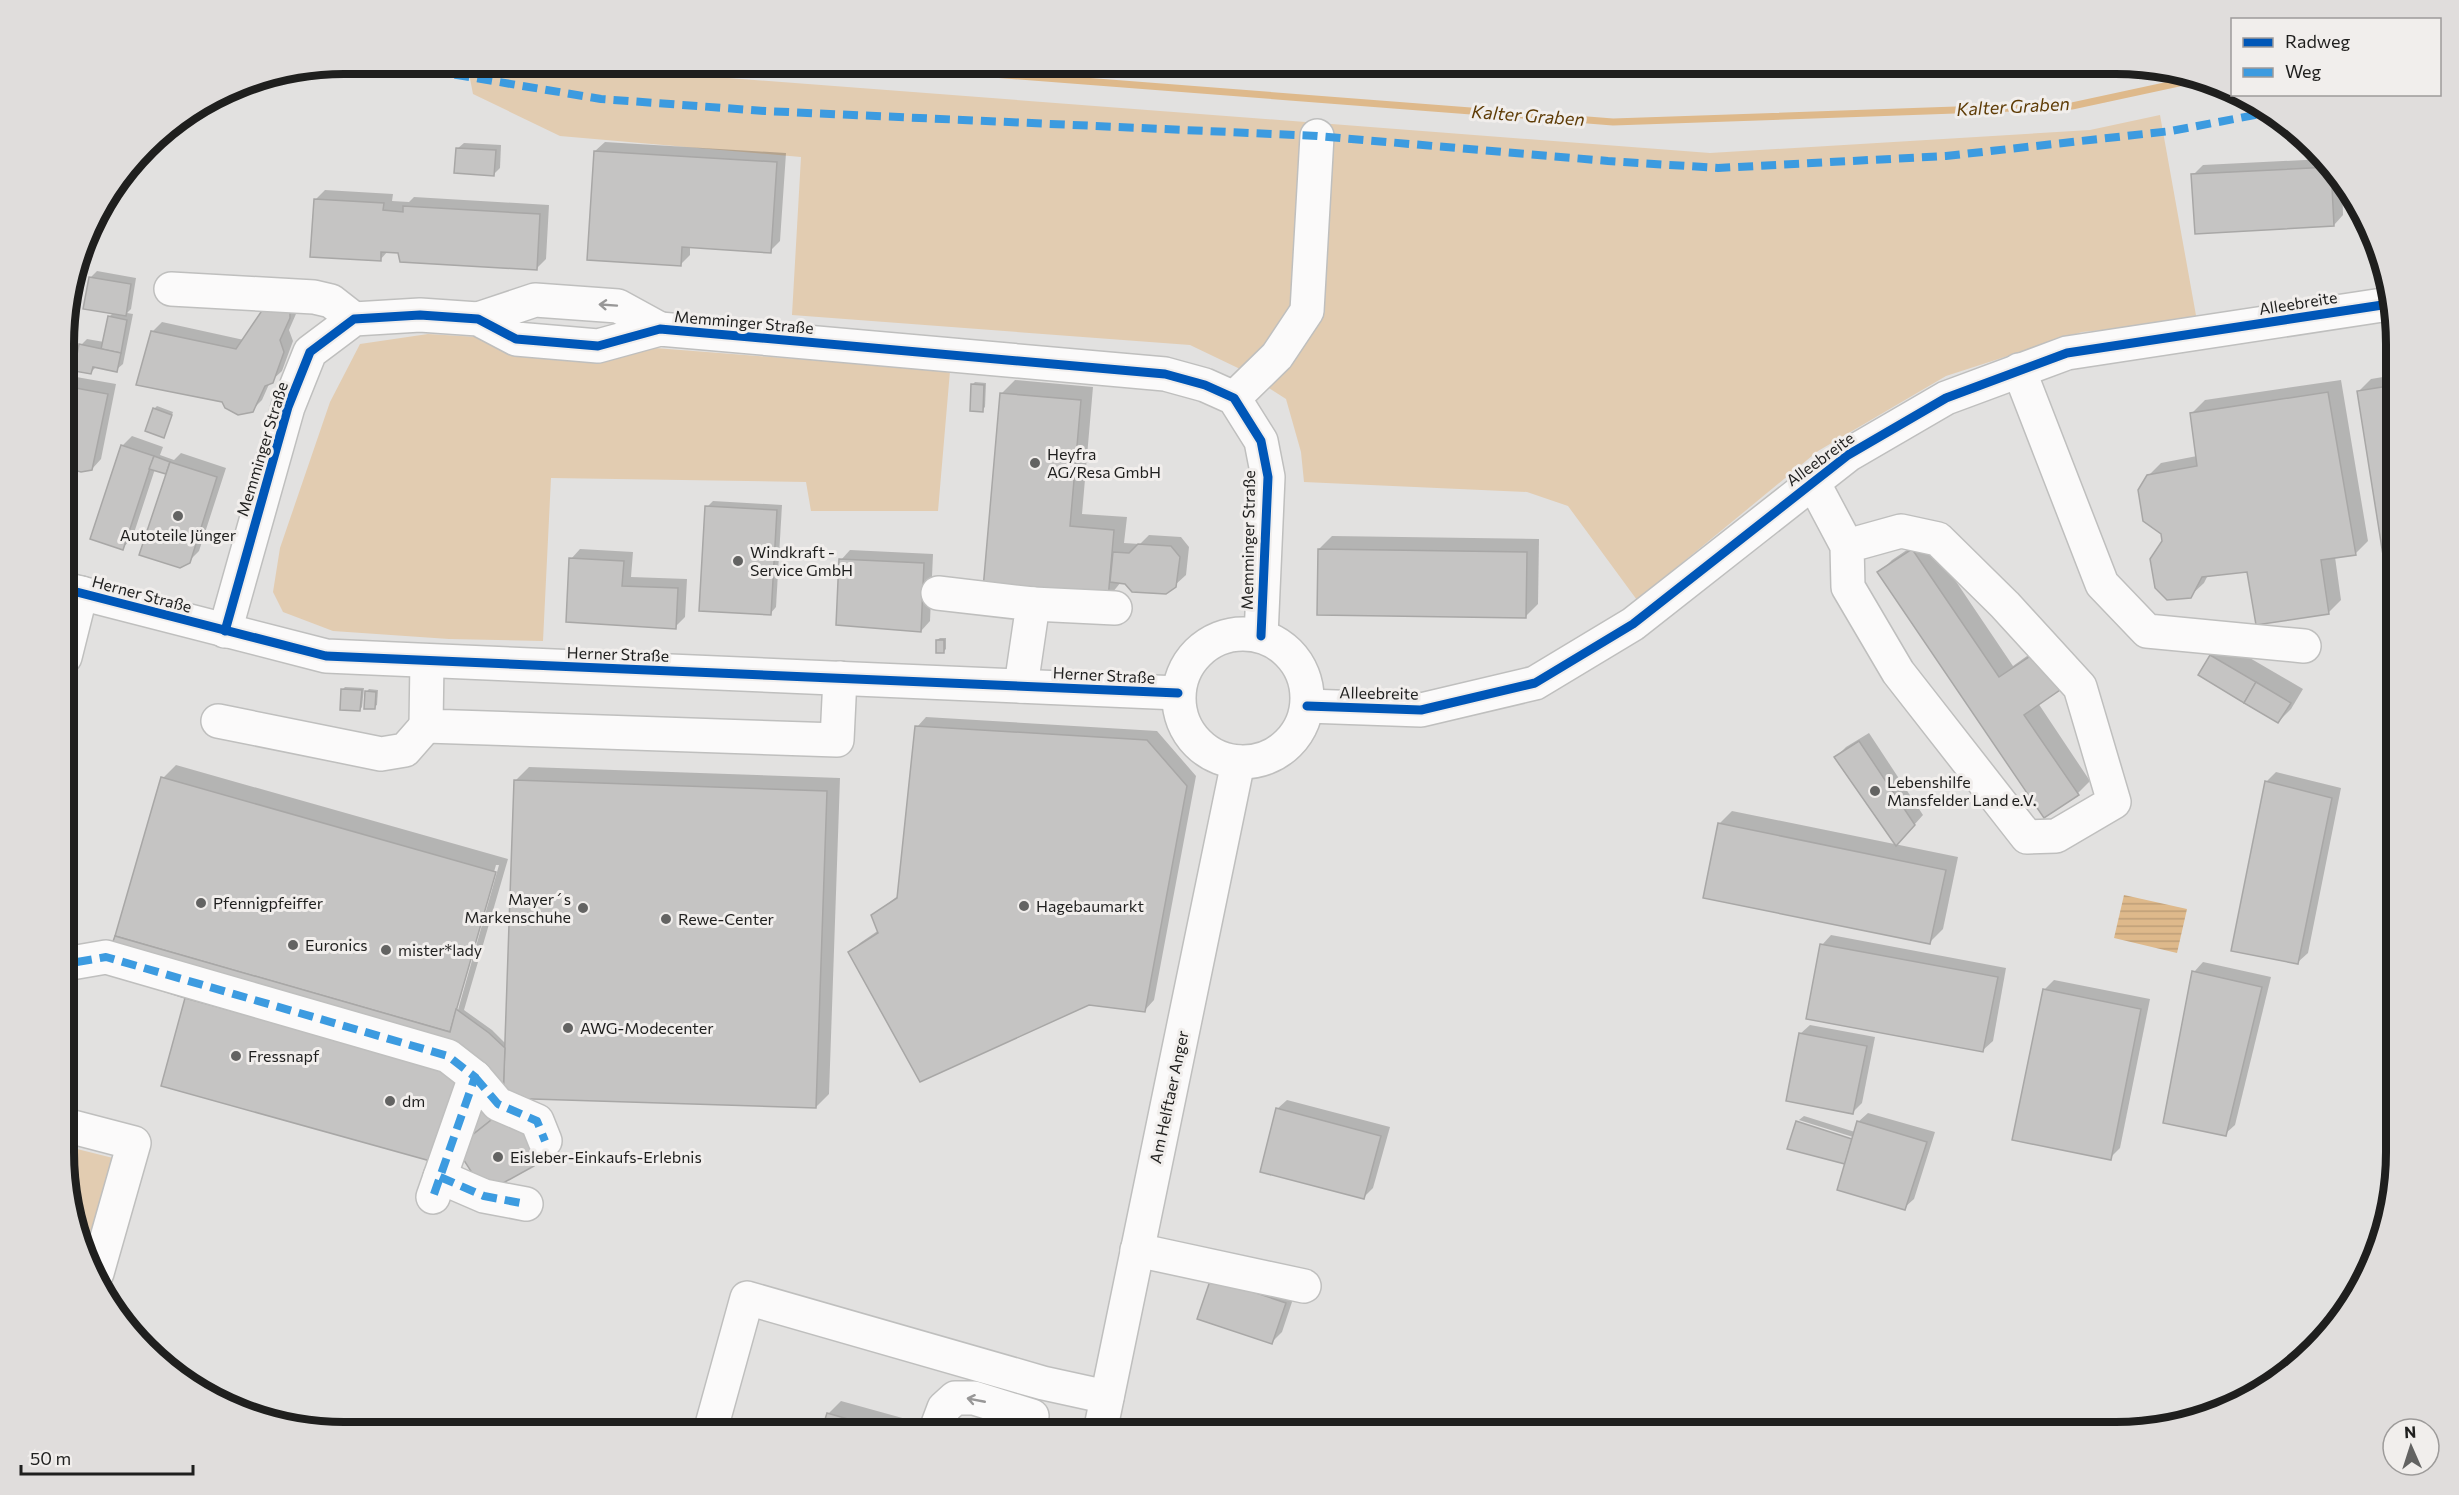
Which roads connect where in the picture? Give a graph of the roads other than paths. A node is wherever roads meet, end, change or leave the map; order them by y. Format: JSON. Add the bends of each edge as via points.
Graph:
{"nodes":[{"id":1,"x":1317,"y":136,"type":"dead end"},
{"id":2,"x":171,"y":290,"type":"dead end"},
{"id":3,"x":2382,"y":305,"type":"edge"},
{"id":4,"x":354,"y":319,"type":"junction"},
{"id":5,"x":2019,"y":370,"type":"junction"},
{"id":6,"x":1234,"y":398,"type":"junction"},
{"id":7,"x":1813,"y":482,"type":"junction"},
{"id":8,"x":1847,"y":546,"type":"junction"},
{"id":9,"x":74,"y":591,"type":"edge"},
{"id":10,"x":938,"y":592,"type":"dead end"},
{"id":11,"x":1033,"y":604,"type":"junction"},
{"id":12,"x":1115,"y":608,"type":"dead end"},
{"id":13,"x":225,"y":632,"type":"junction"},
{"id":14,"x":1261,"y":636,"type":"junction"},
{"id":15,"x":2304,"y":646,"type":"dead end"},
{"id":16,"x":427,"y":661,"type":"junction"},
{"id":17,"x":840,"y":678,"type":"junction"},
{"id":18,"x":1021,"y":686,"type":"junction"},
{"id":19,"x":1178,"y":693,"type":"junction"},
{"id":20,"x":1307,"y":706,"type":"junction"},
{"id":21,"x":218,"y":721,"type":"dead end"},
{"id":22,"x":426,"y":726,"type":"junction"},
{"id":23,"x":1238,"y":762,"type":"junction"},
{"id":24,"x":76,"y":962,"type":"dead end"},
{"id":25,"x":475,"y":1077,"type":"junction"},
{"id":26,"x":74,"y":1127,"type":"edge"},
{"id":27,"x":545,"y":1141,"type":"dead end"},
{"id":28,"x":526,"y":1204,"type":"dead end"},
{"id":29,"x":1137,"y":1250,"type":"junction"},
{"id":30,"x":99,"y":1266,"type":"edge"},
{"id":31,"x":1304,"y":1286,"type":"dead end"},
{"id":32,"x":1107,"y":1397,"type":"junction"},
{"id":33,"x":1032,"y":1416,"type":"dead end"},
{"id":34,"x":713,"y":1422,"type":"edge"},
{"id":35,"x":939,"y":1422,"type":"edge"},
{"id":36,"x":1102,"y":1422,"type":"edge"}],
"edges":[{"from":1,"to":6,"type":"street","via":[[1307,311],[1277,356]]},
{"from":2,"to":4,"type":"street","via":[[314,297],[331,302]]},
{"from":3,"to":5,"type":"street","name":"Alleebreite","via":[[2067,353]]},
{"from":4,"to":6,"type":"street","name":"Memminger Straße","via":[[420,315],[478,320],[535,300],[618,306],[660,330],[1165,374]]},
{"from":4,"to":13,"type":"street","name":"Memminger Straße","via":[[310,352],[288,407]]},
{"from":5,"to":7,"type":"street","name":"Alleebreite","via":[[1946,398],[1848,455]]},
{"from":5,"to":15,"type":"street","via":[[2102,584],[2146,631]]},
{"from":6,"to":14,"type":"street","name":"Memminger Straße","via":[[1260,441],[1268,477]]},
{"from":7,"to":8,"type":"street"},
{"from":7,"to":20,"type":"street","name":"Alleebreite","via":[[1633,624],[1535,683],[1421,710]]},
{"from":8,"to":8,"type":"street","via":[[1900,531],[1938,539],[2080,687],[2114,802],[2056,836],[2027,837],[1898,672],[1848,587]]},
{"from":9,"to":13,"type":"street","name":"Herner Straße"},
{"from":10,"to":11,"type":"street"},
{"from":11,"to":12,"type":"street"},
{"from":11,"to":18,"type":"street"},
{"from":13,"to":16,"type":"street","name":"Herner Straße","via":[[326,657]]},
{"from":14,"to":19,"type":"street","via":[[1236,634],[1199,650],[1181,677]]},
{"from":14,"to":20,"type":"street","via":[[1277,643],[1301,670]]},
{"from":16,"to":17,"type":"street","name":"Herner Straße"},
{"from":16,"to":22,"type":"street"},
{"from":17,"to":18,"type":"street","name":"Herner Straße"},
{"from":17,"to":22,"type":"street","via":[[837,740]]},
{"from":18,"to":19,"type":"street","name":"Herner Straße"},
{"from":19,"to":23,"type":"street","via":[[1179,710],[1194,740],[1214,755]]},
{"from":20,"to":23,"type":"street","via":[[1302,725],[1291,741],[1258,761]]},
{"from":21,"to":22,"type":"street","via":[[381,754],[405,750]]},
{"from":23,"to":29,"type":"street","name":"Am Helftaer Anger"},
{"from":24,"to":25,"type":"street","via":[[106,957],[448,1056]]},
{"from":25,"to":27,"type":"street","via":[[498,1104],[537,1121]]},
{"from":25,"to":28,"type":"street","via":[[436,1187]]},
{"from":26,"to":30,"type":"street","via":[[134,1143]]},
{"from":29,"to":31,"type":"street"},
{"from":29,"to":32,"type":"street","name":"Am Helftaer Anger"},
{"from":32,"to":34,"type":"street","via":[[1053,1386],[747,1298]]},
{"from":32,"to":36,"type":"street","name":"Am Helftaer Anger"},
{"from":33,"to":35,"type":"street","one_way":true,"via":[[974,1398],[955,1398],[944,1408]]}]}
